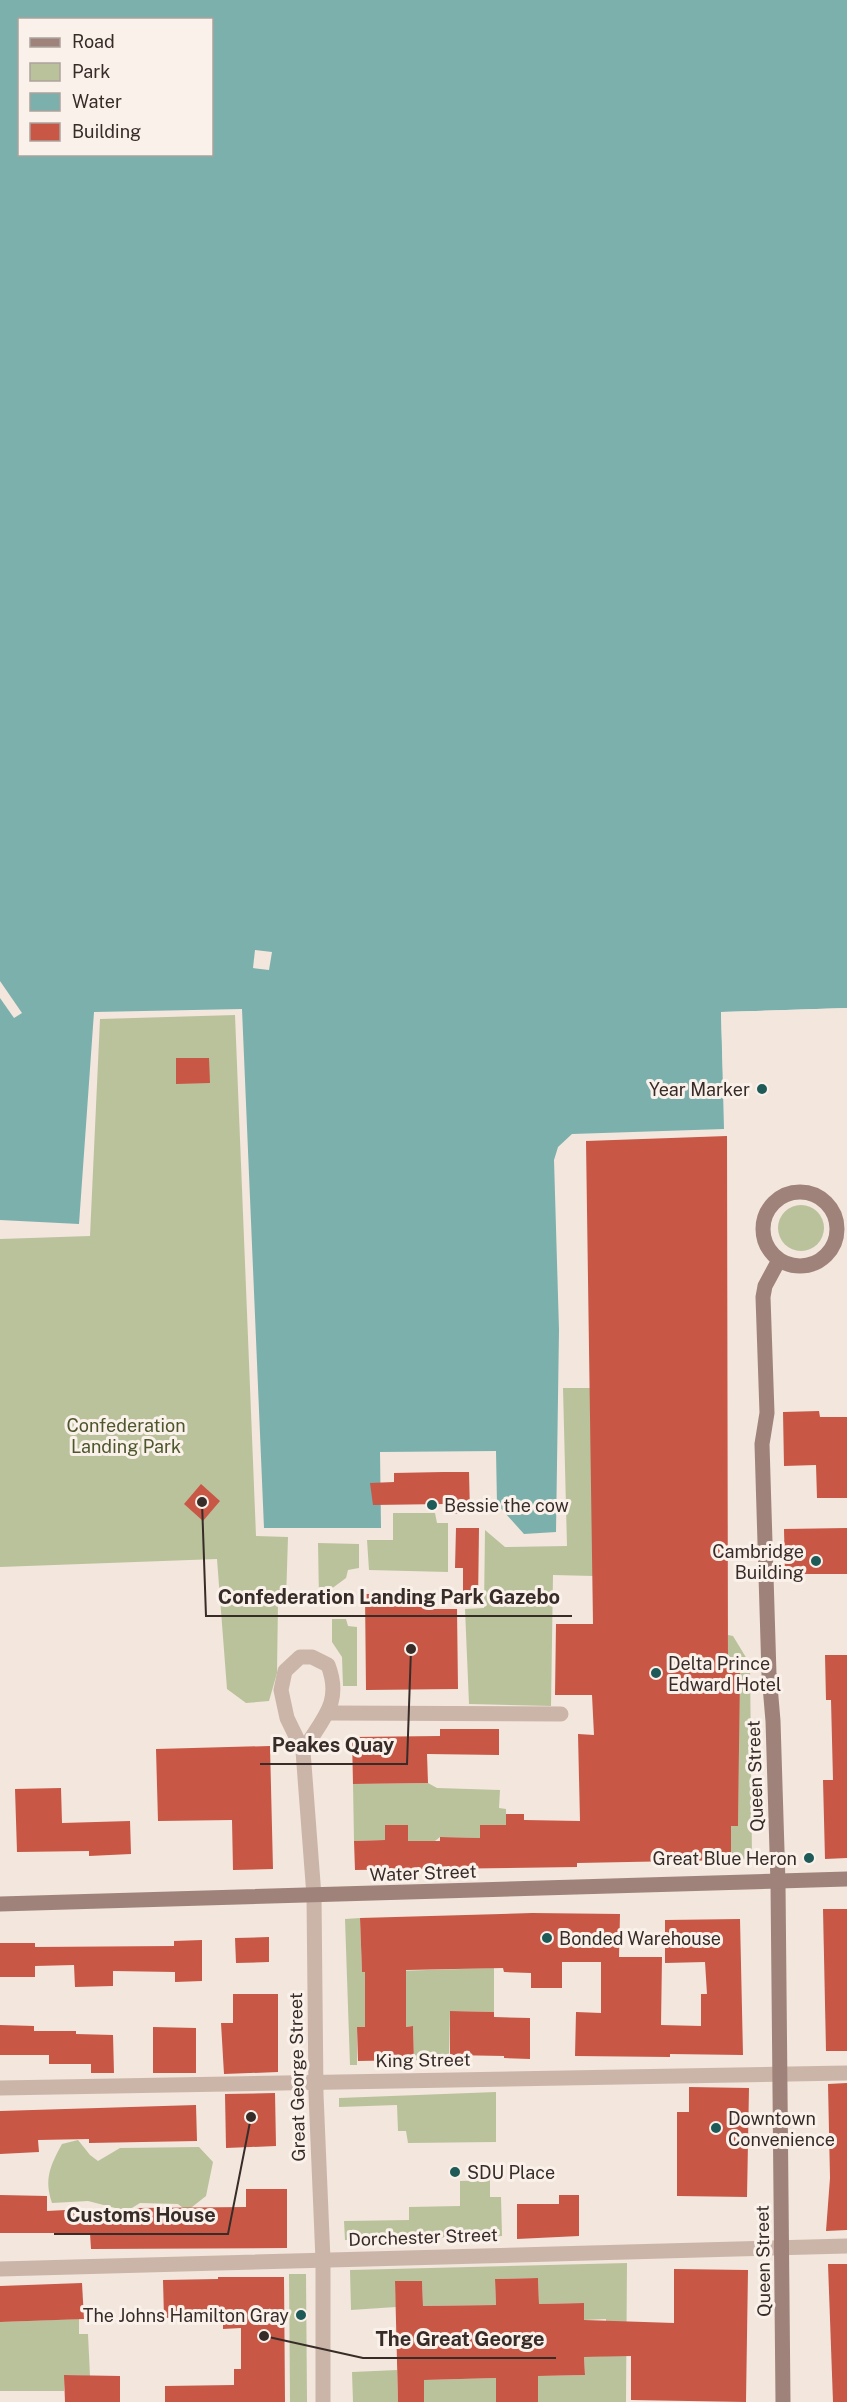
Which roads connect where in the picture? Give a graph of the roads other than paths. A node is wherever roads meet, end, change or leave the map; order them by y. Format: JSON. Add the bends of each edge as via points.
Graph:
{"nodes":[{"id":1,"x":779,"y":1260,"type":"junction"},
{"id":2,"x":328,"y":1713,"type":"junction"},
{"id":3,"x":561,"y":1714,"type":"dead end"},
{"id":4,"x":303,"y":1751,"type":"junction"},
{"id":5,"x":847,"y":1879,"type":"edge"},
{"id":6,"x":778,"y":1882,"type":"junction"},
{"id":7,"x":314,"y":1896,"type":"junction"},
{"id":8,"x":0,"y":1904,"type":"edge"},
{"id":9,"x":847,"y":2073,"type":"edge"},
{"id":10,"x":779,"y":2074,"type":"junction"},
{"id":11,"x":316,"y":2082,"type":"junction"},
{"id":12,"x":0,"y":2088,"type":"edge"},
{"id":13,"x":847,"y":2246,"type":"edge"},
{"id":14,"x":783,"y":2249,"type":"junction"},
{"id":15,"x":323,"y":2260,"type":"junction"},
{"id":16,"x":0,"y":2269,"type":"edge"},
{"id":17,"x":323,"y":2402,"type":"edge"},
{"id":18,"x":783,"y":2402,"type":"edge"}],
"edges":[{"from":1,"to":1,"type":"street","via":[[803,1267],[825,1258],[833,1248],[838,1224],[834,1212],[816,1195],[792,1192],[771,1205],[765,1216],[764,1241]]},
{"from":1,"to":6,"type":"street","name":"Queen Street","via":[[763,1297],[767,1413],[762,1444]]},
{"from":2,"to":3,"type":"street"},
{"from":2,"to":4,"type":"street","name":"Great George Street"},
{"from":2,"to":4,"type":"street","name":"Great George Street","via":[[334,1689],[328,1665],[312,1657],[300,1657],[285,1671],[281,1690],[287,1718]]},
{"from":4,"to":7,"type":"street","name":"Great George Street"},
{"from":5,"to":6,"type":"street","name":"Water Street"},
{"from":6,"to":7,"type":"street","name":"Water Street"},
{"from":6,"to":10,"type":"street","name":"Queen Street"},
{"from":7,"to":8,"type":"street","name":"Water Street"},
{"from":7,"to":11,"type":"street","name":"Great George Street"},
{"from":9,"to":10,"type":"street","name":"King Street"},
{"from":10,"to":11,"type":"street","name":"King Street"},
{"from":10,"to":14,"type":"street","name":"Queen Street"},
{"from":11,"to":12,"type":"street","name":"King Street"},
{"from":11,"to":15,"type":"street","name":"Great George Street"},
{"from":13,"to":14,"type":"street","name":"Dorchester Street"},
{"from":14,"to":15,"type":"street","name":"Dorchester Street"},
{"from":14,"to":18,"type":"street","name":"Queen Street"},
{"from":15,"to":16,"type":"street","name":"Dorchester Street"},
{"from":15,"to":17,"type":"street","name":"Great George Street"}]}
